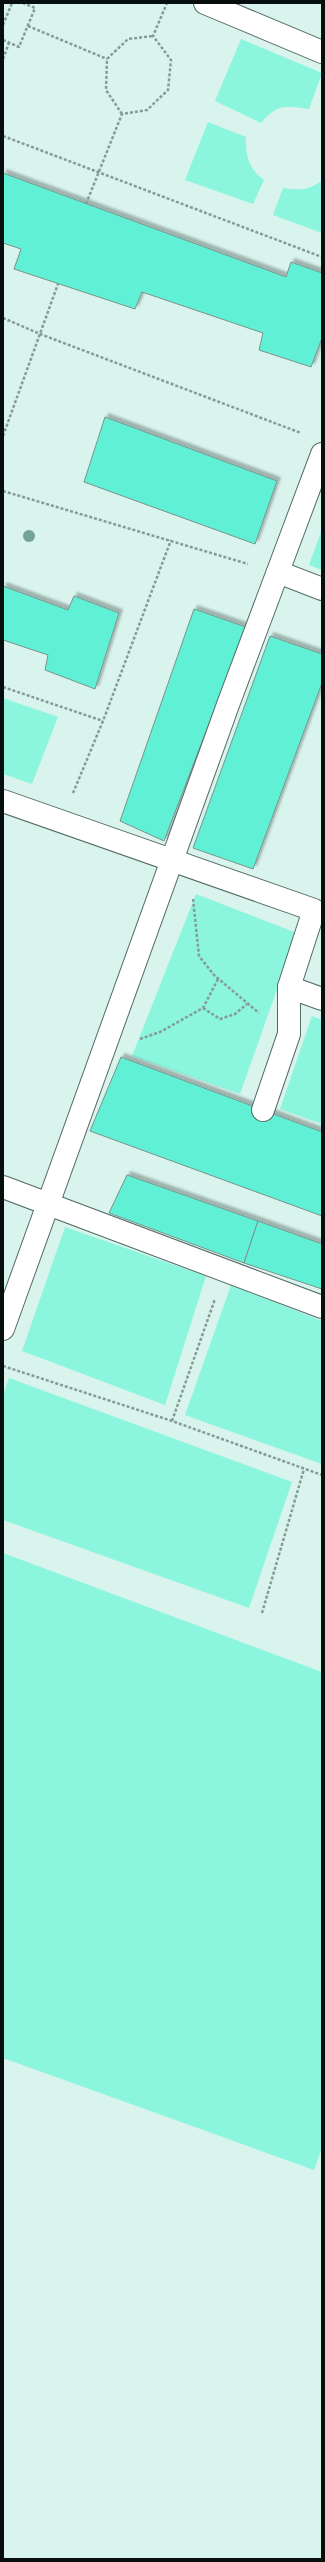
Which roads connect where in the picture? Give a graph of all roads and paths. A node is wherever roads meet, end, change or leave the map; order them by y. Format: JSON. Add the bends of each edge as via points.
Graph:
{"nodes":[{"id":1,"x":12,"y":3,"type":"edge"},
{"id":2,"x":24,"y":3,"type":"edge"},
{"id":3,"x":167,"y":3,"type":"edge"},
{"id":4,"x":205,"y":3,"type":"edge"},
{"id":5,"x":5,"y":16,"type":"edge"},
{"id":6,"x":3,"y":25,"type":"edge"},
{"id":7,"x":28,"y":26,"type":"junction"},
{"id":8,"x":153,"y":36,"type":"junction"},
{"id":9,"x":3,"y":40,"type":"edge"},
{"id":10,"x":9,"y":43,"type":"junction"},
{"id":11,"x":322,"y":52,"type":"edge"},
{"id":12,"x":3,"y":59,"type":"edge"},
{"id":13,"x":107,"y":59,"type":"junction"},
{"id":14,"x":122,"y":114,"type":"junction"},
{"id":15,"x":3,"y":136,"type":"edge"},
{"id":16,"x":99,"y":171,"type":"junction"},
{"id":17,"x":86,"y":204,"type":"dead end"},
{"id":18,"x":322,"y":257,"type":"edge"},
{"id":19,"x":58,"y":284,"type":"dead end"},
{"id":20,"x":3,"y":318,"type":"edge"},
{"id":21,"x":40,"y":334,"type":"junction"},
{"id":22,"x":3,"y":436,"type":"edge"},
{"id":23,"x":320,"y":460,"type":"edge"},
{"id":24,"x":3,"y":491,"type":"edge"},
{"id":25,"x":171,"y":540,"type":"junction"},
{"id":26,"x":278,"y":572,"type":"junction"},
{"id":27,"x":322,"y":589,"type":"edge"},
{"id":28,"x":3,"y":687,"type":"edge"},
{"id":29,"x":103,"y":722,"type":"junction"},
{"id":30,"x":3,"y":801,"type":"edge"},
{"id":31,"x":61,"y":822,"type":"junction"},
{"id":32,"x":181,"y":863,"type":"junction"},
{"id":33,"x":218,"y":979,"type":"junction"},
{"id":34,"x":289,"y":987,"type":"junction"},
{"id":35,"x":322,"y":999,"type":"edge"},
{"id":36,"x":248,"y":1004,"type":"junction"},
{"id":37,"x":203,"y":1008,"type":"junction"},
{"id":38,"x":289,"y":1034,"type":"junction"},
{"id":39,"x":108,"y":1037,"type":"junction"},
{"id":40,"x":263,"y":1110,"type":"dead end"},
{"id":41,"x":3,"y":1187,"type":"edge"},
{"id":42,"x":48,"y":1204,"type":"junction"},
{"id":43,"x":226,"y":1270,"type":"junction"},
{"id":44,"x":322,"y":1307,"type":"edge"},
{"id":45,"x":3,"y":1329,"type":"edge"},
{"id":46,"x":3,"y":1366,"type":"edge"},
{"id":47,"x":172,"y":1421,"type":"junction"},
{"id":48,"x":304,"y":1469,"type":"junction"},
{"id":49,"x":322,"y":1475,"type":"edge"},
{"id":50,"x":262,"y":1613,"type":"dead end"}],
"edges":[{"from":1,"to":5,"type":"path"},
{"from":2,"to":7,"type":"path","via":[[35,8]]},
{"from":3,"to":8,"type":"path"},
{"from":4,"to":11,"type":"street"},
{"from":5,"to":6,"type":"path"},
{"from":7,"to":10,"type":"path","via":[[19,47]]},
{"from":7,"to":13,"type":"path"},
{"from":8,"to":13,"type":"path","via":[[128,39]]},
{"from":8,"to":14,"type":"path","via":[[171,60],[168,90],[146,110]]},
{"from":9,"to":10,"type":"path"},
{"from":10,"to":12,"type":"path"},
{"from":13,"to":14,"type":"path","via":[[106,90]]},
{"from":14,"to":16,"type":"path"},
{"from":15,"to":16,"type":"path"},
{"from":16,"to":17,"type":"path"},
{"from":16,"to":18,"type":"path"},
{"from":19,"to":21,"type":"path"},
{"from":20,"to":21,"type":"path"},
{"from":21,"to":22,"type":"path"},
{"from":21,"to":23,"type":"path","via":[[302,433]]},
{"from":23,"to":26,"type":"street"},
{"from":24,"to":25,"type":"path"},
{"from":25,"to":26,"type":"path"},
{"from":25,"to":29,"type":"path"},
{"from":26,"to":27,"type":"street"},
{"from":26,"to":32,"type":"street"},
{"from":28,"to":29,"type":"path"},
{"from":29,"to":31,"type":"path"},
{"from":30,"to":31,"type":"street"},
{"from":31,"to":32,"type":"street"},
{"from":32,"to":33,"type":"path","via":[[199,956]]},
{"from":32,"to":34,"type":"street","via":[[314,910]]},
{"from":32,"to":39,"type":"street"},
{"from":33,"to":36,"type":"path"},
{"from":33,"to":37,"type":"path"},
{"from":34,"to":35,"type":"street"},
{"from":34,"to":38,"type":"street"},
{"from":36,"to":37,"type":"path","via":[[235,1014],[220,1019]]},
{"from":36,"to":38,"type":"path"},
{"from":37,"to":39,"type":"path","via":[[160,1032],[136,1040]]},
{"from":38,"to":40,"type":"street"},
{"from":39,"to":42,"type":"street"},
{"from":41,"to":42,"type":"street"},
{"from":42,"to":43,"type":"street"},
{"from":42,"to":45,"type":"street"},
{"from":43,"to":44,"type":"street"},
{"from":43,"to":47,"type":"path"},
{"from":46,"to":47,"type":"path"},
{"from":47,"to":48,"type":"path"},
{"from":48,"to":49,"type":"path"},
{"from":48,"to":50,"type":"path"}]}
